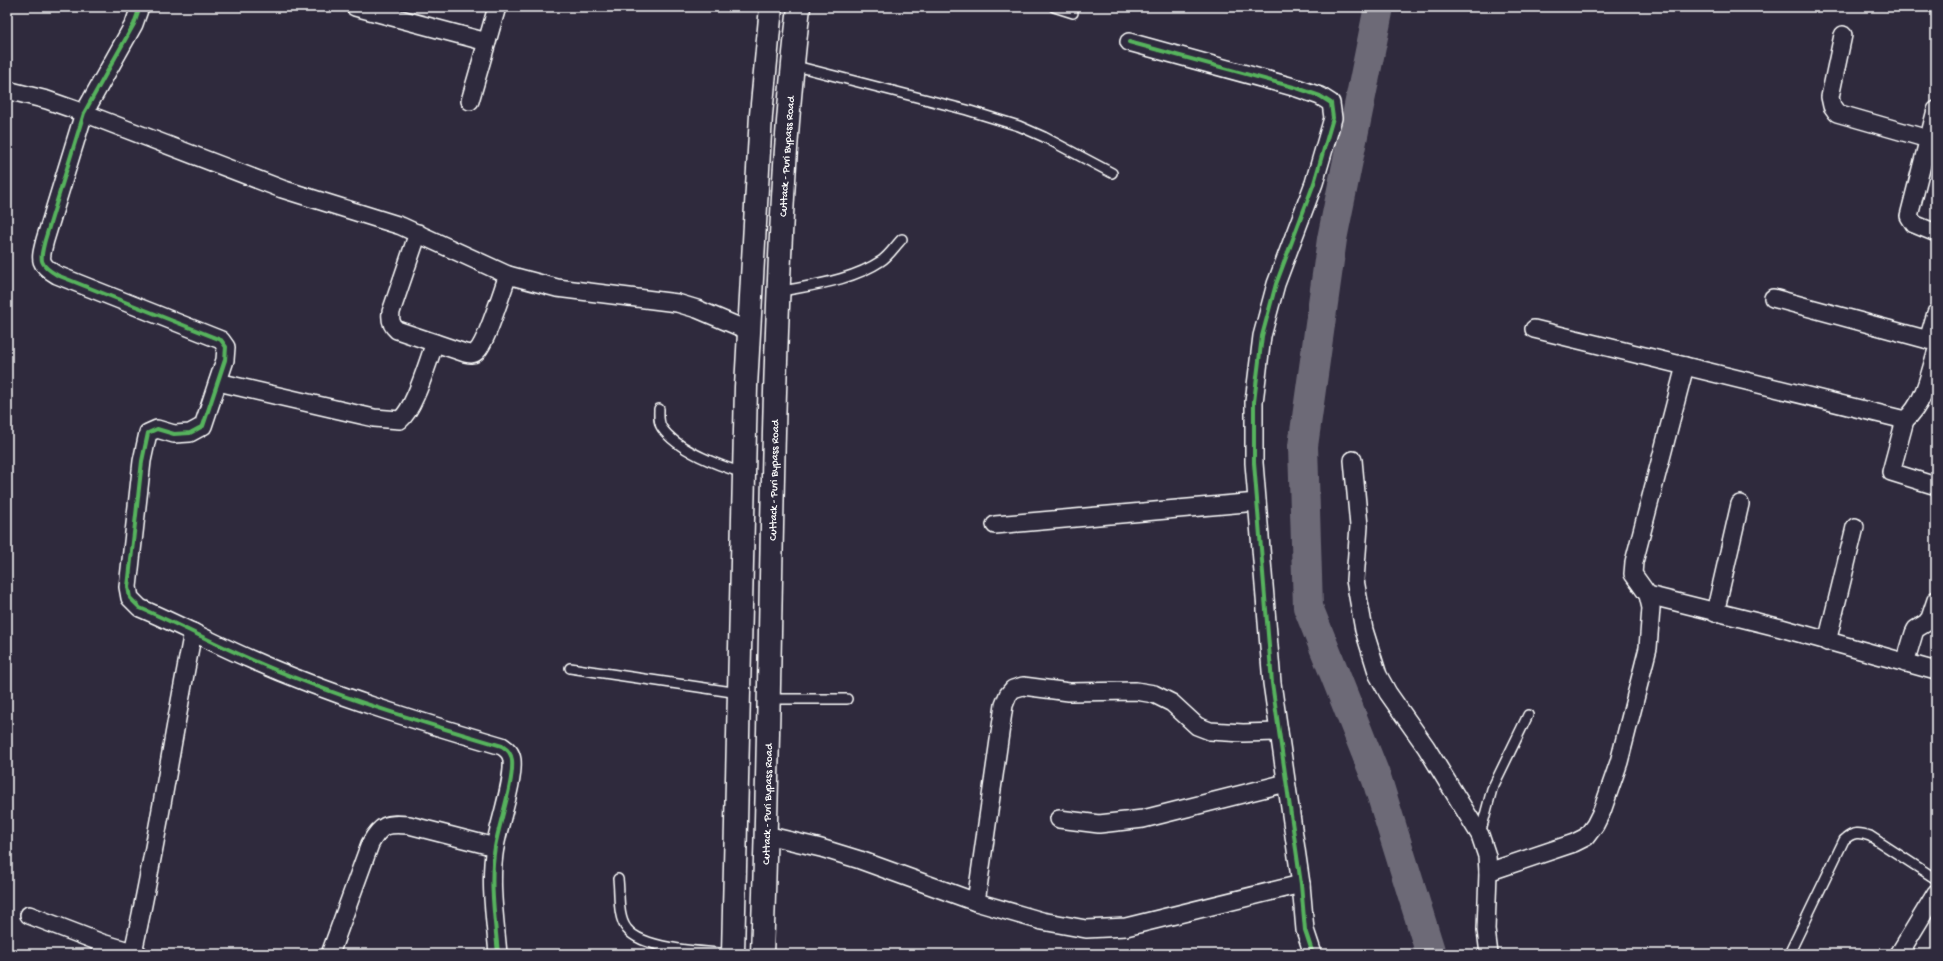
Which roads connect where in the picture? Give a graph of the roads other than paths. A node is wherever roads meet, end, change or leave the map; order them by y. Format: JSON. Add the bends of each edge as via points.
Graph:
{"nodes":[{"id":1,"x":140,"y":7,"type":"edge"},
{"id":2,"x":355,"y":7,"type":"edge"},
{"id":3,"x":497,"y":7,"type":"edge"},
{"id":4,"x":771,"y":7,"type":"edge"},
{"id":5,"x":799,"y":7,"type":"edge"},
{"id":6,"x":1054,"y":7,"type":"edge"},
{"id":7,"x":1073,"y":13,"type":"dead end"},
{"id":8,"x":1844,"y":35,"type":"dead end"},
{"id":9,"x":487,"y":42,"type":"junction"},
{"id":10,"x":1129,"y":42,"type":"dead end"},
{"id":11,"x":792,"y":65,"type":"junction"},
{"id":12,"x":7,"y":90,"type":"edge"},
{"id":13,"x":470,"y":101,"type":"dead end"},
{"id":14,"x":1936,"y":110,"type":"edge"},
{"id":15,"x":84,"y":113,"type":"junction"},
{"id":16,"x":1928,"y":139,"type":"junction"},
{"id":17,"x":1112,"y":173,"type":"dead end"},
{"id":18,"x":418,"y":233,"type":"junction"},
{"id":19,"x":1936,"y":233,"type":"edge"},
{"id":20,"x":902,"y":239,"type":"dead end"},
{"id":21,"x":508,"y":275,"type":"junction"},
{"id":22,"x":778,"y":292,"type":"junction"},
{"id":23,"x":1773,"y":298,"type":"dead end"},
{"id":24,"x":1936,"y":313,"type":"edge"},
{"id":25,"x":1534,"y":329,"type":"dead end"},
{"id":26,"x":749,"y":331,"type":"junction"},
{"id":27,"x":435,"y":343,"type":"junction"},
{"id":28,"x":1933,"y":345,"type":"edge"},
{"id":29,"x":1685,"y":366,"type":"junction"},
{"id":30,"x":218,"y":382,"type":"junction"},
{"id":31,"x":659,"y":409,"type":"dead end"},
{"id":32,"x":1905,"y":420,"type":"junction"},
{"id":33,"x":1353,"y":460,"type":"dead end"},
{"id":34,"x":745,"y":474,"type":"junction"},
{"id":35,"x":1936,"y":486,"type":"edge"},
{"id":36,"x":1257,"y":502,"type":"junction"},
{"id":37,"x":1740,"y":504,"type":"dead end"},
{"id":38,"x":994,"y":525,"type":"dead end"},
{"id":39,"x":1855,"y":526,"type":"dead end"},
{"id":40,"x":1648,"y":595,"type":"junction"},
{"id":41,"x":1936,"y":600,"type":"edge"},
{"id":42,"x":1715,"y":613,"type":"junction"},
{"id":43,"x":193,"y":632,"type":"junction"},
{"id":44,"x":1827,"y":642,"type":"junction"},
{"id":45,"x":1905,"y":663,"type":"junction"},
{"id":46,"x":570,"y":668,"type":"dead end"},
{"id":47,"x":1936,"y":671,"type":"edge"},
{"id":48,"x":740,"y":694,"type":"junction"},
{"id":49,"x":768,"y":699,"type":"junction"},
{"id":50,"x":846,"y":699,"type":"dead end"},
{"id":51,"x":1528,"y":715,"type":"dead end"},
{"id":52,"x":1279,"y":732,"type":"junction"},
{"id":53,"x":1286,"y":783,"type":"junction"},
{"id":54,"x":1059,"y":819,"type":"dead end"},
{"id":55,"x":766,"y":835,"type":"junction"},
{"id":56,"x":1480,"y":835,"type":"junction"},
{"id":57,"x":495,"y":847,"type":"junction"},
{"id":58,"x":1488,"y":872,"type":"junction"},
{"id":59,"x":618,"y":879,"type":"dead end"},
{"id":60,"x":1936,"y":879,"type":"edge"},
{"id":61,"x":1301,"y":884,"type":"junction"},
{"id":62,"x":1934,"y":901,"type":"edge"},
{"id":63,"x":976,"y":902,"type":"junction"},
{"id":64,"x":29,"y":915,"type":"dead end"},
{"id":65,"x":136,"y":953,"type":"edge"},
{"id":66,"x":330,"y":954,"type":"edge"},
{"id":67,"x":498,"y":954,"type":"edge"},
{"id":68,"x":733,"y":954,"type":"edge"},
{"id":69,"x":762,"y":954,"type":"edge"},
{"id":70,"x":1313,"y":954,"type":"edge"},
{"id":71,"x":1489,"y":954,"type":"edge"},
{"id":72,"x":1789,"y":954,"type":"edge"},
{"id":73,"x":1899,"y":954,"type":"edge"}],
"edges":[{"from":1,"to":15,"type":"street","via":[[134,24]]},
{"from":2,"to":9,"type":"street"},
{"from":3,"to":9,"type":"street"},
{"from":4,"to":26,"type":"highway","via":[[761,115]]},
{"from":5,"to":11,"type":"highway","name":"Cuttack - Puri Bypass Road"},
{"from":6,"to":7,"type":"lane"},
{"from":8,"to":16,"type":"street","via":[[1830,97],[1837,113]]},
{"from":9,"to":13,"type":"street"},
{"from":10,"to":36,"type":"street","via":[[1297,88],[1331,103],[1333,118],[1314,183],[1276,284],[1262,336],[1254,402]]},
{"from":11,"to":17,"type":"lane","via":[[1019,126]]},
{"from":11,"to":22,"type":"highway","name":"Cuttack - Puri Bypass Road"},
{"from":12,"to":15,"type":"street"},
{"from":14,"to":16,"type":"street"},
{"from":15,"to":18,"type":"street","via":[[282,189]]},
{"from":15,"to":30,"type":"street","via":[[45,240],[41,258],[45,268],[69,280],[221,340],[226,347]]},
{"from":16,"to":19,"type":"street","via":[[1910,216],[1914,224]]},
{"from":18,"to":21,"type":"street"},
{"from":18,"to":27,"type":"street","via":[[391,312],[391,320],[396,330]]},
{"from":20,"to":22,"type":"lane","via":[[882,261],[863,271]]},
{"from":21,"to":26,"type":"street","via":[[557,288],[677,303],[697,308]]},
{"from":21,"to":27,"type":"street","via":[[477,352],[465,353]]},
{"from":22,"to":49,"type":"highway","name":"Cuttack - Puri Bypass Road"},
{"from":23,"to":28,"type":"street"},
{"from":24,"to":28,"type":"street"},
{"from":25,"to":29,"type":"street"},
{"from":26,"to":34,"type":"highway"},
{"from":27,"to":30,"type":"street","via":[[412,402],[406,415],[400,420],[374,418]]},
{"from":28,"to":32,"type":"street","via":[[1921,399],[1913,413]]},
{"from":29,"to":32,"type":"street"},
{"from":29,"to":40,"type":"street","via":[[1634,562],[1633,574]]},
{"from":30,"to":43,"type":"street","via":[[202,426],[190,433],[174,434],[157,429],[148,433],[142,461],[128,587],[130,598],[140,608]]},
{"from":31,"to":34,"type":"lane","via":[[662,428],[687,449],[712,462]]},
{"from":32,"to":35,"type":"street","via":[[1891,472]]},
{"from":33,"to":56,"type":"street","via":[[1359,526],[1355,580],[1364,630],[1378,675]]},
{"from":34,"to":48,"type":"highway"},
{"from":36,"to":38,"type":"street"},
{"from":36,"to":52,"type":"street","via":[[1272,683]]},
{"from":37,"to":42,"type":"street"},
{"from":39,"to":44,"type":"street"},
{"from":40,"to":42,"type":"street"},
{"from":40,"to":58,"type":"street","via":[[1651,608],[1648,648],[1619,762],[1595,826],[1586,836],[1574,843]]},
{"from":41,"to":45,"type":"street","via":[[1930,618],[1916,628]]},
{"from":42,"to":44,"type":"street"},
{"from":43,"to":57,"type":"street","via":[[315,686],[502,746],[510,751],[512,773]]},
{"from":43,"to":65,"type":"street","via":[[172,737]]},
{"from":44,"to":45,"type":"street"},
{"from":45,"to":47,"type":"street"},
{"from":46,"to":48,"type":"lane"},
{"from":48,"to":68,"type":"highway"},
{"from":49,"to":50,"type":"lane"},
{"from":49,"to":55,"type":"highway","name":"Cuttack - Puri Bypass Road"},
{"from":51,"to":56,"type":"lane","via":[[1492,789]]},
{"from":52,"to":53,"type":"street"},
{"from":52,"to":63,"type":"street","via":[[1243,733],[1210,730],[1197,726],[1172,703],[1154,694],[1136,691],[1069,692],[1023,686],[1013,689],[1004,705]]},
{"from":53,"to":54,"type":"street","via":[[1129,821],[1099,824]]},
{"from":53,"to":61,"type":"street"},
{"from":55,"to":63,"type":"street","via":[[854,858]]},
{"from":55,"to":69,"type":"highway","name":"Cuttack - Puri Bypass Road"},
{"from":56,"to":58,"type":"street","via":[[1487,856]]},
{"from":57,"to":66,"type":"street","via":[[409,824],[394,823],[384,826],[376,832],[370,844]]},
{"from":57,"to":67,"type":"street","via":[[493,868]]},
{"from":58,"to":71,"type":"street","via":[[1486,930]]},
{"from":59,"to":68,"type":"lane","via":[[622,918],[627,929],[638,938],[685,950]]},
{"from":60,"to":72,"type":"lane","via":[[1870,836],[1858,832],[1849,835],[1844,840]]},
{"from":61,"to":63,"type":"street","via":[[1126,928],[1086,929],[1042,922]]},
{"from":61,"to":70,"type":"street","via":[[1305,930]]},
{"from":62,"to":73,"type":"street"},
{"from":64,"to":65,"type":"street"}]}
